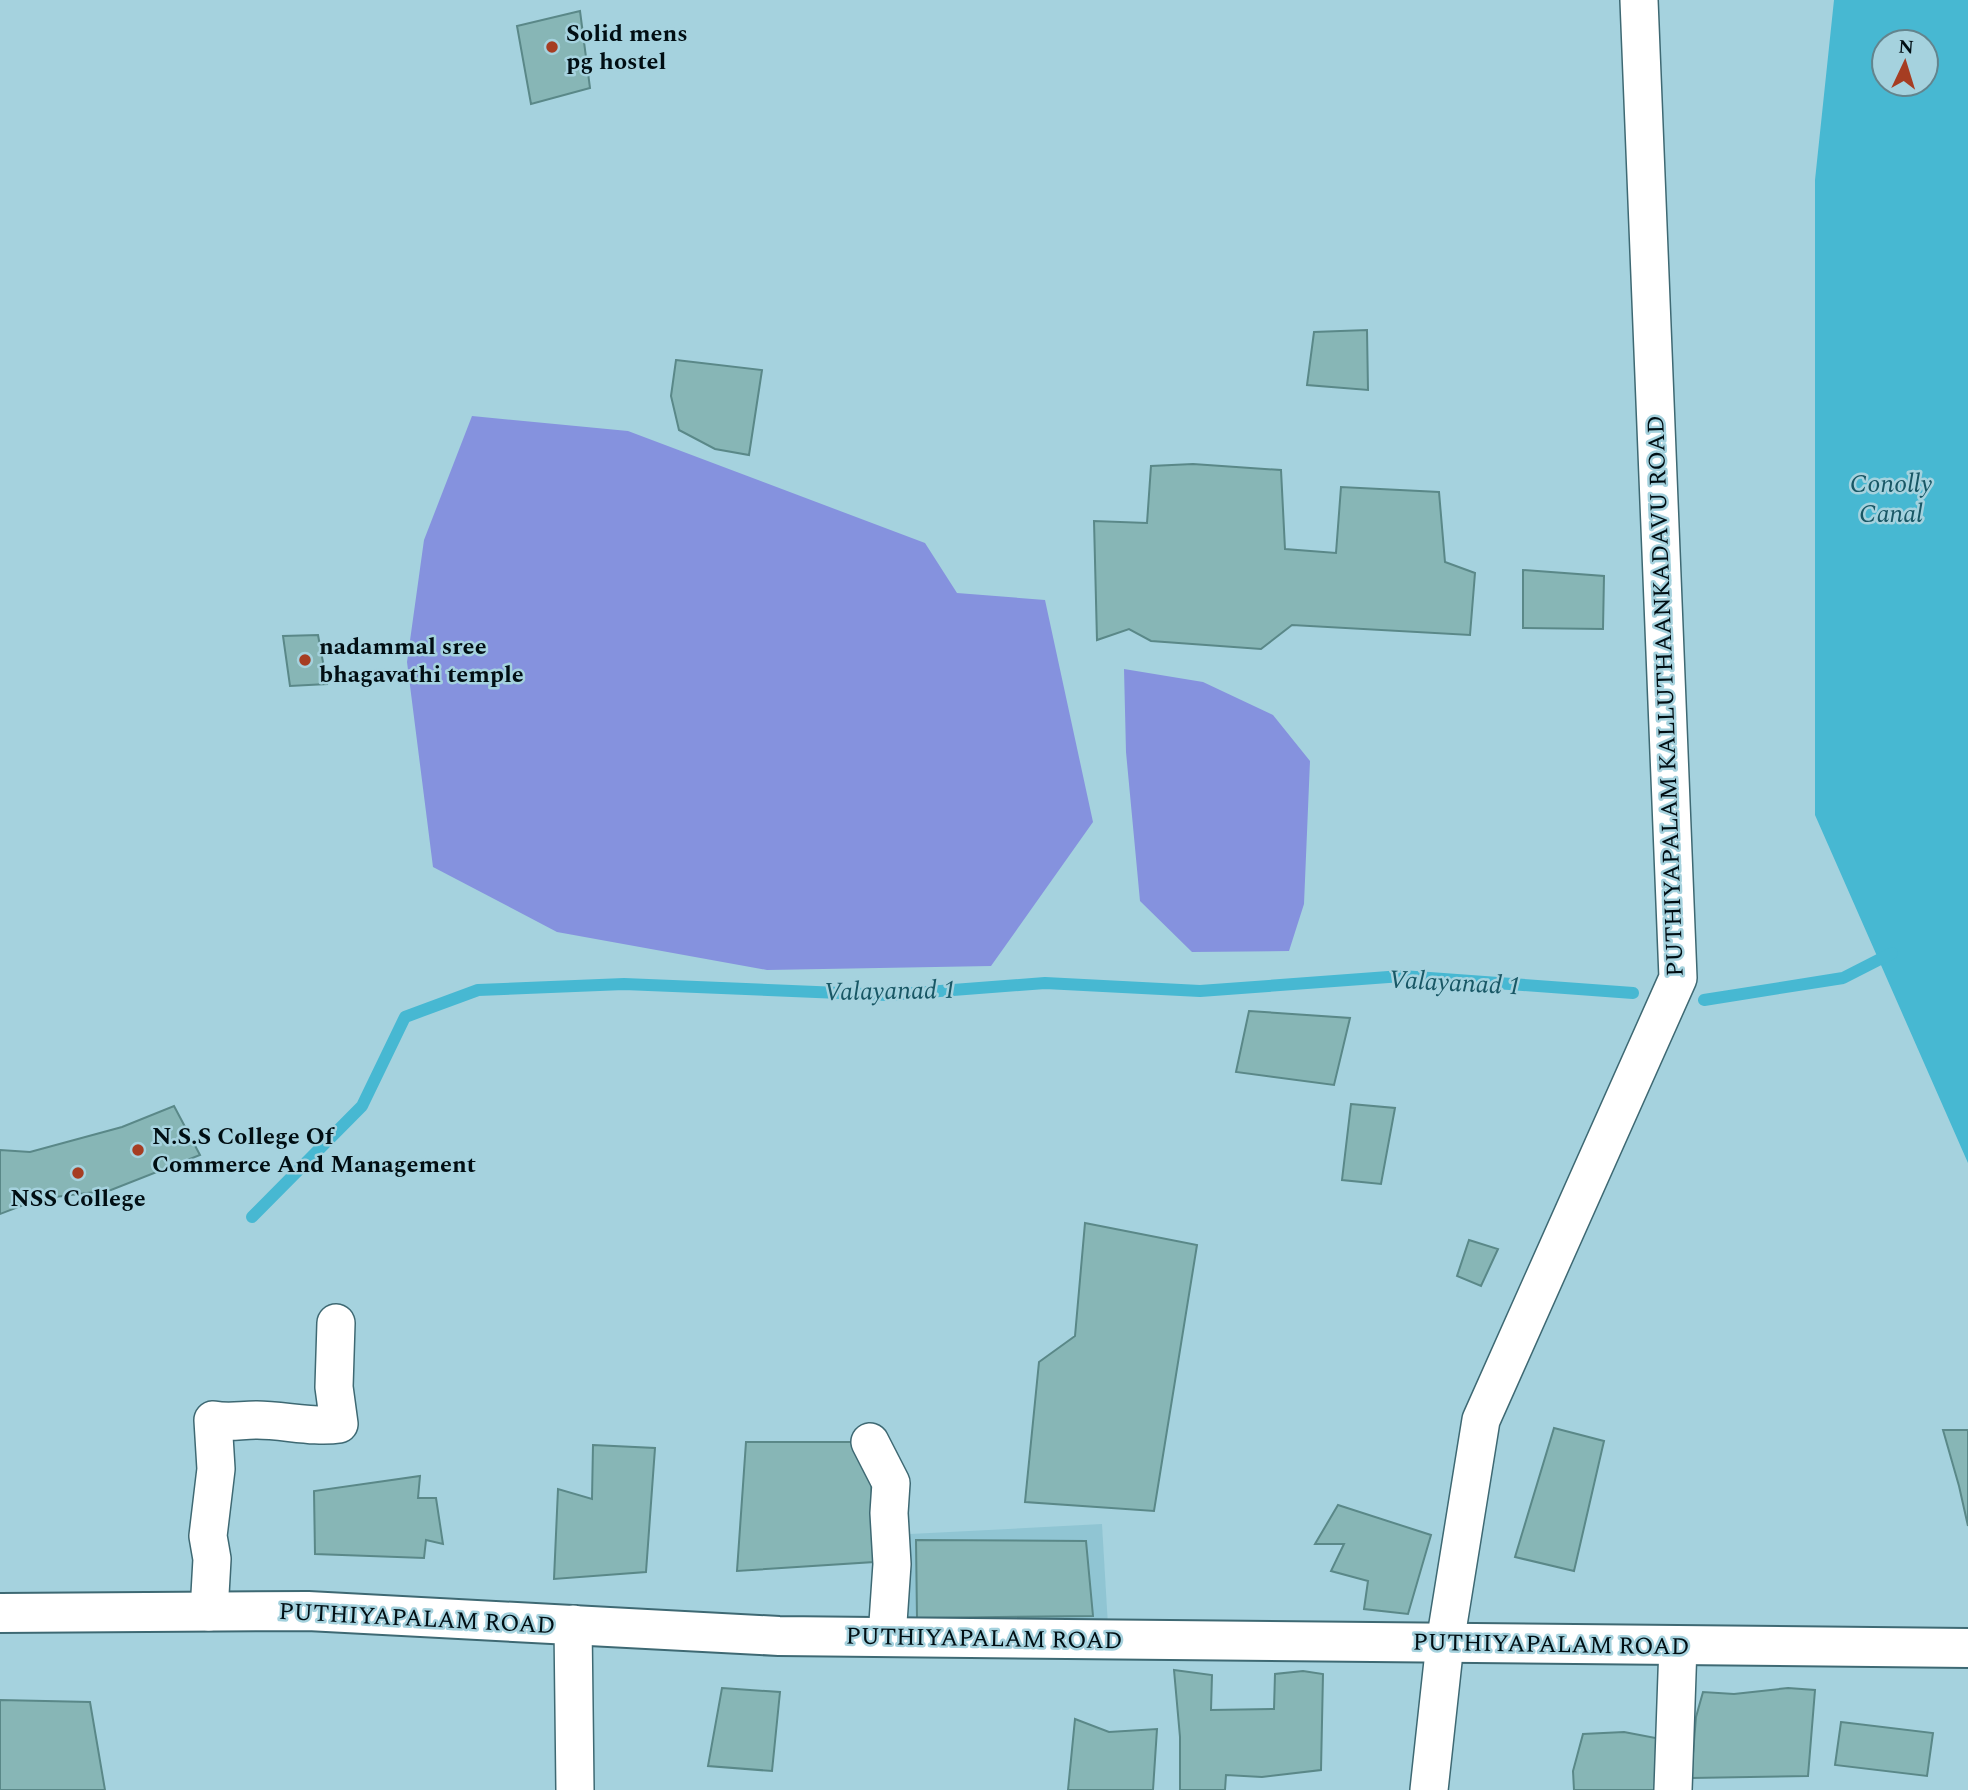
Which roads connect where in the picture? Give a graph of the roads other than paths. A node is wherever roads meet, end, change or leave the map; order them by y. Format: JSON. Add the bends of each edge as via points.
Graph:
{"nodes":[{"id":1,"x":1639,"y":0,"type":"edge"},
{"id":2,"x":336,"y":1323,"type":"dead end"},
{"id":3,"x":870,"y":1442,"type":"dead end"},
{"id":4,"x":209,"y":1612,"type":"junction"},
{"id":5,"x":0,"y":1613,"type":"edge"},
{"id":6,"x":573,"y":1624,"type":"junction"},
{"id":7,"x":887,"y":1637,"type":"junction"},
{"id":8,"x":1445,"y":1643,"type":"junction"},
{"id":9,"x":1678,"y":1645,"type":"junction"},
{"id":10,"x":1968,"y":1648,"type":"edge"},
{"id":11,"x":575,"y":1790,"type":"edge"},
{"id":12,"x":1429,"y":1790,"type":"edge"},
{"id":13,"x":1673,"y":1790,"type":"edge"}],
"edges":[{"from":1,"to":8,"type":"street","name":"PUTHIYAPALAM KALLUTHAANKADAVU ROAD","via":[[1678,978],[1481,1420]]},
{"from":2,"to":4,"type":"street","via":[[334,1387],[340,1424],[324,1427],[305,1421],[237,1424],[213,1420],[216,1469],[208,1536],[212,1559]]},
{"from":3,"to":7,"type":"street","via":[[891,1483]]},
{"from":4,"to":5,"type":"street","name":"PUTHIYAPALAM ROAD"},
{"from":4,"to":6,"type":"street","name":"PUTHIYAPALAM ROAD","via":[[307,1611]]},
{"from":6,"to":7,"type":"street","name":"PUTHIYAPALAM ROAD"},
{"from":6,"to":11,"type":"street"},
{"from":7,"to":8,"type":"street","name":"PUTHIYAPALAM ROAD"},
{"from":8,"to":9,"type":"street","name":"PUTHIYAPALAM ROAD"},
{"from":8,"to":12,"type":"street","name":"PUTHIYAPALAM KALLUTHAANKADAVU ROAD"},
{"from":9,"to":10,"type":"street","name":"PUTHIYAPALAM ROAD"},
{"from":9,"to":13,"type":"street"}]}
